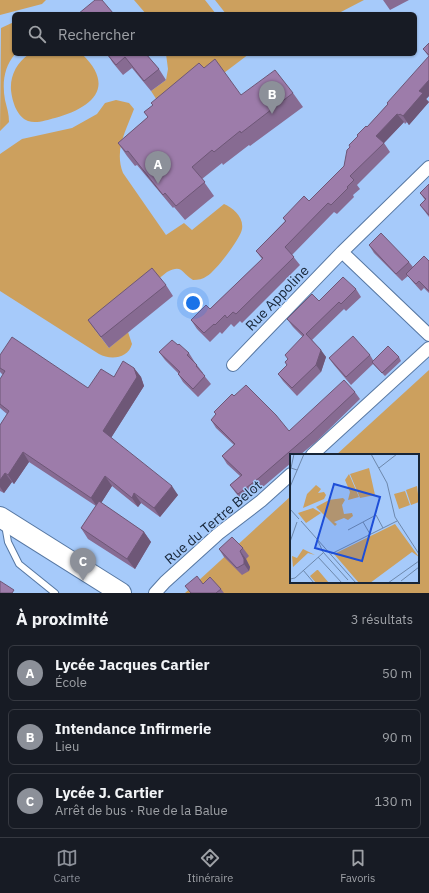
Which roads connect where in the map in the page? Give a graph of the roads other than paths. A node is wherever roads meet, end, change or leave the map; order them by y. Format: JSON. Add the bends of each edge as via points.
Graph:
{"nodes":[{"id":1,"x":429,"y":167,"type":"edge"},
{"id":2,"x":342,"y":252,"type":"junction"},
{"id":3,"x":429,"y":336,"type":"edge"},
{"id":4,"x":429,"y":348,"type":"edge"},
{"id":5,"x":233,"y":365,"type":"dead end"},
{"id":6,"x":313,"y":454,"type":"edge"},
{"id":7,"x":290,"y":475,"type":"edge"},
{"id":8,"x":2,"y":519,"type":"edge"},
{"id":9,"x":55,"y":593,"type":"edge"},
{"id":10,"x":121,"y":593,"type":"edge"},
{"id":11,"x":154,"y":593,"type":"edge"}],
"edges":[{"from":1,"to":2,"type":"street","name":"Rue Appoline"},
{"from":2,"to":3,"type":"street"},
{"from":2,"to":5,"type":"street","name":"Rue Appoline"},
{"from":4,"to":6,"type":"street"},
{"from":7,"to":11,"type":"street","name":"Rue du Tertre Belot","via":[[218,534]]},
{"from":8,"to":9,"type":"lane","via":[[8,542],[19,564]]},
{"from":8,"to":10,"type":"main road"}]}
